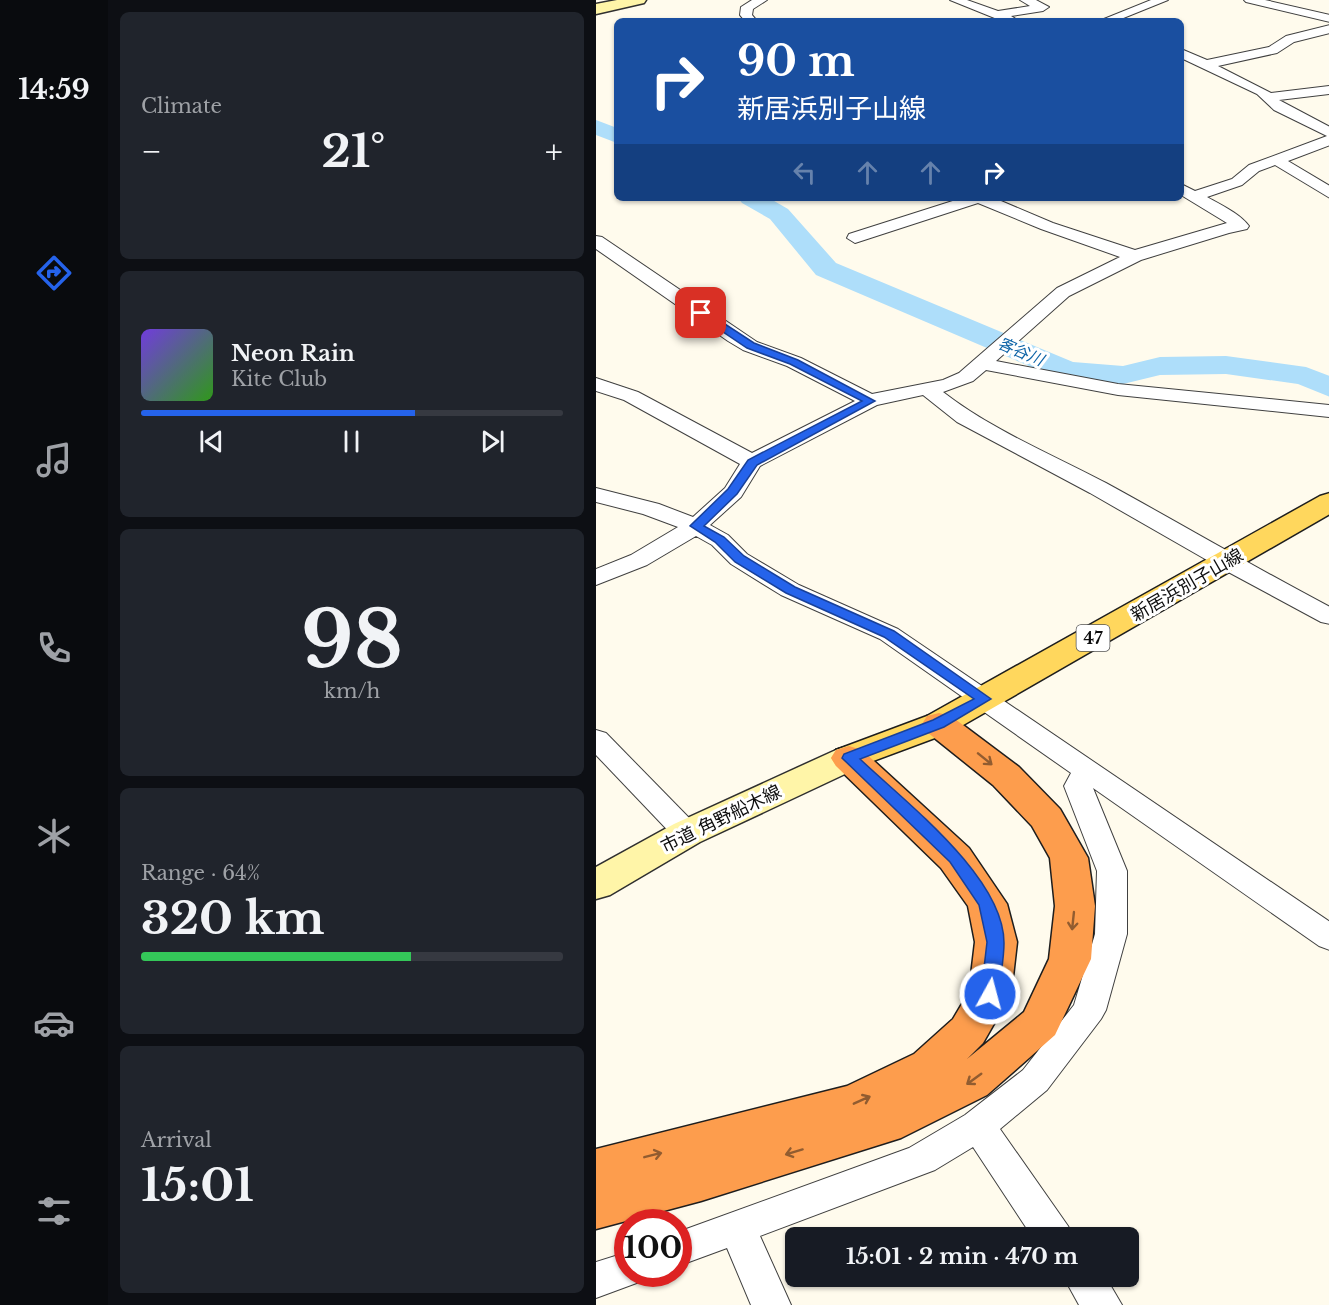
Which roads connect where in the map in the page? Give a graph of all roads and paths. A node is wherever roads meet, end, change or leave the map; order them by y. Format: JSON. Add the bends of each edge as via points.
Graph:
{"nodes":[{"id":1,"x":639,"y":0,"type":"edge"},
{"id":2,"x":761,"y":0,"type":"edge"},
{"id":3,"x":957,"y":0,"type":"edge"},
{"id":4,"x":1026,"y":0,"type":"edge"},
{"id":5,"x":1162,"y":0,"type":"edge"},
{"id":6,"x":1250,"y":0,"type":"edge"},
{"id":7,"x":999,"y":2,"type":"dead end"},
{"id":8,"x":975,"y":6,"type":"junction"},
{"id":9,"x":596,"y":9,"type":"edge"},
{"id":10,"x":998,"y":15,"type":"junction"},
{"id":11,"x":748,"y":18,"type":"edge"},
{"id":12,"x":1006,"y":18,"type":"edge"},
{"id":13,"x":1112,"y":18,"type":"edge"},
{"id":14,"x":1330,"y":19,"type":"edge"},
{"id":15,"x":1330,"y":28,"type":"edge"},
{"id":16,"x":1184,"y":54,"type":"edge"},
{"id":17,"x":1208,"y":64,"type":"junction"},
{"id":18,"x":1330,"y":90,"type":"edge"},
{"id":19,"x":1268,"y":97,"type":"junction"},
{"id":20,"x":1330,"y":133,"type":"edge"},
{"id":21,"x":1330,"y":140,"type":"edge"},
{"id":22,"x":1278,"y":161,"type":"junction"},
{"id":23,"x":1187,"y":192,"type":"edge"},
{"id":24,"x":1330,"y":193,"type":"edge"},
{"id":25,"x":970,"y":201,"type":"edge"},
{"id":26,"x":987,"y":201,"type":"edge"},
{"id":27,"x":599,"y":235,"type":"edge"},
{"id":28,"x":855,"y":238,"type":"dead end"},
{"id":29,"x":1135,"y":256,"type":"junction"},
{"id":30,"x":983,"y":362,"type":"junction"},
{"id":31,"x":596,"y":384,"type":"edge"},
{"id":32,"x":927,"y":389,"type":"junction"},
{"id":33,"x":870,"y":401,"type":"junction"},
{"id":34,"x":1330,"y":411,"type":"edge"},
{"id":35,"x":752,"y":462,"type":"junction"},
{"id":36,"x":596,"y":495,"type":"edge"},
{"id":37,"x":1330,"y":502,"type":"edge"},
{"id":38,"x":696,"y":526,"type":"junction"},
{"id":39,"x":1227,"y":562,"type":"junction"},
{"id":40,"x":596,"y":578,"type":"edge"},
{"id":41,"x":1330,"y":616,"type":"edge"},
{"id":42,"x":984,"y":699,"type":"junction"},
{"id":43,"x":939,"y":724,"type":"junction"},
{"id":44,"x":596,"y":739,"type":"edge"},
{"id":45,"x":849,"y":758,"type":"junction"},
{"id":46,"x":1086,"y":771,"type":"junction"},
{"id":47,"x":687,"y":833,"type":"junction"},
{"id":48,"x":596,"y":885,"type":"edge"},
{"id":49,"x":1330,"y":938,"type":"edge"},
{"id":50,"x":978,"y":1126,"type":"junction"},
{"id":51,"x":596,"y":1169,"type":"edge"},
{"id":52,"x":596,"y":1208,"type":"edge"},
{"id":53,"x":737,"y":1226,"type":"junction"},
{"id":54,"x":1047,"y":1227,"type":"edge"},
{"id":55,"x":692,"y":1244,"type":"edge"},
{"id":56,"x":614,"y":1274,"type":"edge"},
{"id":57,"x":596,"y":1280,"type":"edge"},
{"id":58,"x":1090,"y":1287,"type":"edge"},
{"id":59,"x":771,"y":1305,"type":"edge"},
{"id":60,"x":1102,"y":1305,"type":"edge"}],
"edges":[{"from":1,"to":9,"type":"street"},
{"from":2,"to":11,"type":"street","via":[[747,7]]},
{"from":3,"to":8,"type":"street"},
{"from":4,"to":10,"type":"street","via":[[1043,7]]},
{"from":5,"to":13,"type":"street"},
{"from":6,"to":14,"type":"street"},
{"from":7,"to":8,"type":"street"},
{"from":8,"to":10,"type":"street"},
{"from":10,"to":12,"type":"street"},
{"from":15,"to":17,"type":"street","via":[[1290,39],[1273,50]]},
{"from":16,"to":17,"type":"street"},
{"from":17,"to":19,"type":"street"},
{"from":18,"to":19,"type":"street"},
{"from":19,"to":20,"type":"street","via":[[1279,107]]},
{"from":21,"to":22,"type":"street"},
{"from":22,"to":23,"type":"street","via":[[1254,168],[1237,182]]},
{"from":22,"to":24,"type":"street"},
{"from":23,"to":29,"type":"street","via":[[1241,226]]},
{"from":25,"to":28,"type":"street"},
{"from":26,"to":29,"type":"street"},
{"from":27,"to":33,"type":"street","via":[[735,337]]},
{"from":29,"to":30,"type":"street","via":[[1063,292]]},
{"from":30,"to":32,"type":"street","via":[[966,377]]},
{"from":30,"to":34,"type":"street","via":[[1067,382],[1128,391]]},
{"from":31,"to":35,"type":"street","via":[[631,396]]},
{"from":32,"to":33,"type":"street"},
{"from":32,"to":39,"type":"street","via":[[964,418]]},
{"from":33,"to":35,"type":"street"},
{"from":35,"to":38,"type":"street","via":[[733,492]]},
{"from":36,"to":38,"type":"street"},
{"from":37,"to":39,"type":"main road","name":"新居浜別子山線","number":"47"},
{"from":38,"to":40,"type":"street","via":[[639,560]]},
{"from":38,"to":42,"type":"street","via":[[720,540],[739,559],[790,590],[889,634]]},
{"from":39,"to":41,"type":"street"},
{"from":39,"to":42,"type":"main road","name":"新居浜別子山線","number":"47"},
{"from":42,"to":43,"type":"main road","name":"新居浜別子山線","number":"47"},
{"from":42,"to":46,"type":"street"},
{"from":43,"to":45,"type":"main road","name":"新居浜別子山線","number":"47"},
{"from":43,"to":52,"type":"highway","one_way":true,"via":[[1006,776],[1047,818],[1069,858],[1075,906],[1070,959],[1040,1023],[971,1082],[885,1125]]},
{"from":44,"to":47,"type":"street"},
{"from":45,"to":47,"type":"street","name":"市道 角野船木線"},
{"from":51,"to":45,"type":"highway","one_way":true,"via":[[857,1103],[930,1067],[968,1031],[990,994],[996,942],[987,904],[955,858]]},
{"from":46,"to":49,"type":"street"},
{"from":46,"to":50,"type":"street","via":[[1078,786],[1112,871],[1111,934],[1089,1010],[1035,1080]]},
{"from":47,"to":48,"type":"street","name":"市道 角野船木線"},
{"from":50,"to":53,"type":"street","via":[[922,1159]]},
{"from":50,"to":54,"type":"street"},
{"from":53,"to":55,"type":"street"},
{"from":53,"to":59,"type":"street"},
{"from":56,"to":57,"type":"street"},
{"from":58,"to":60,"type":"street"}]}
